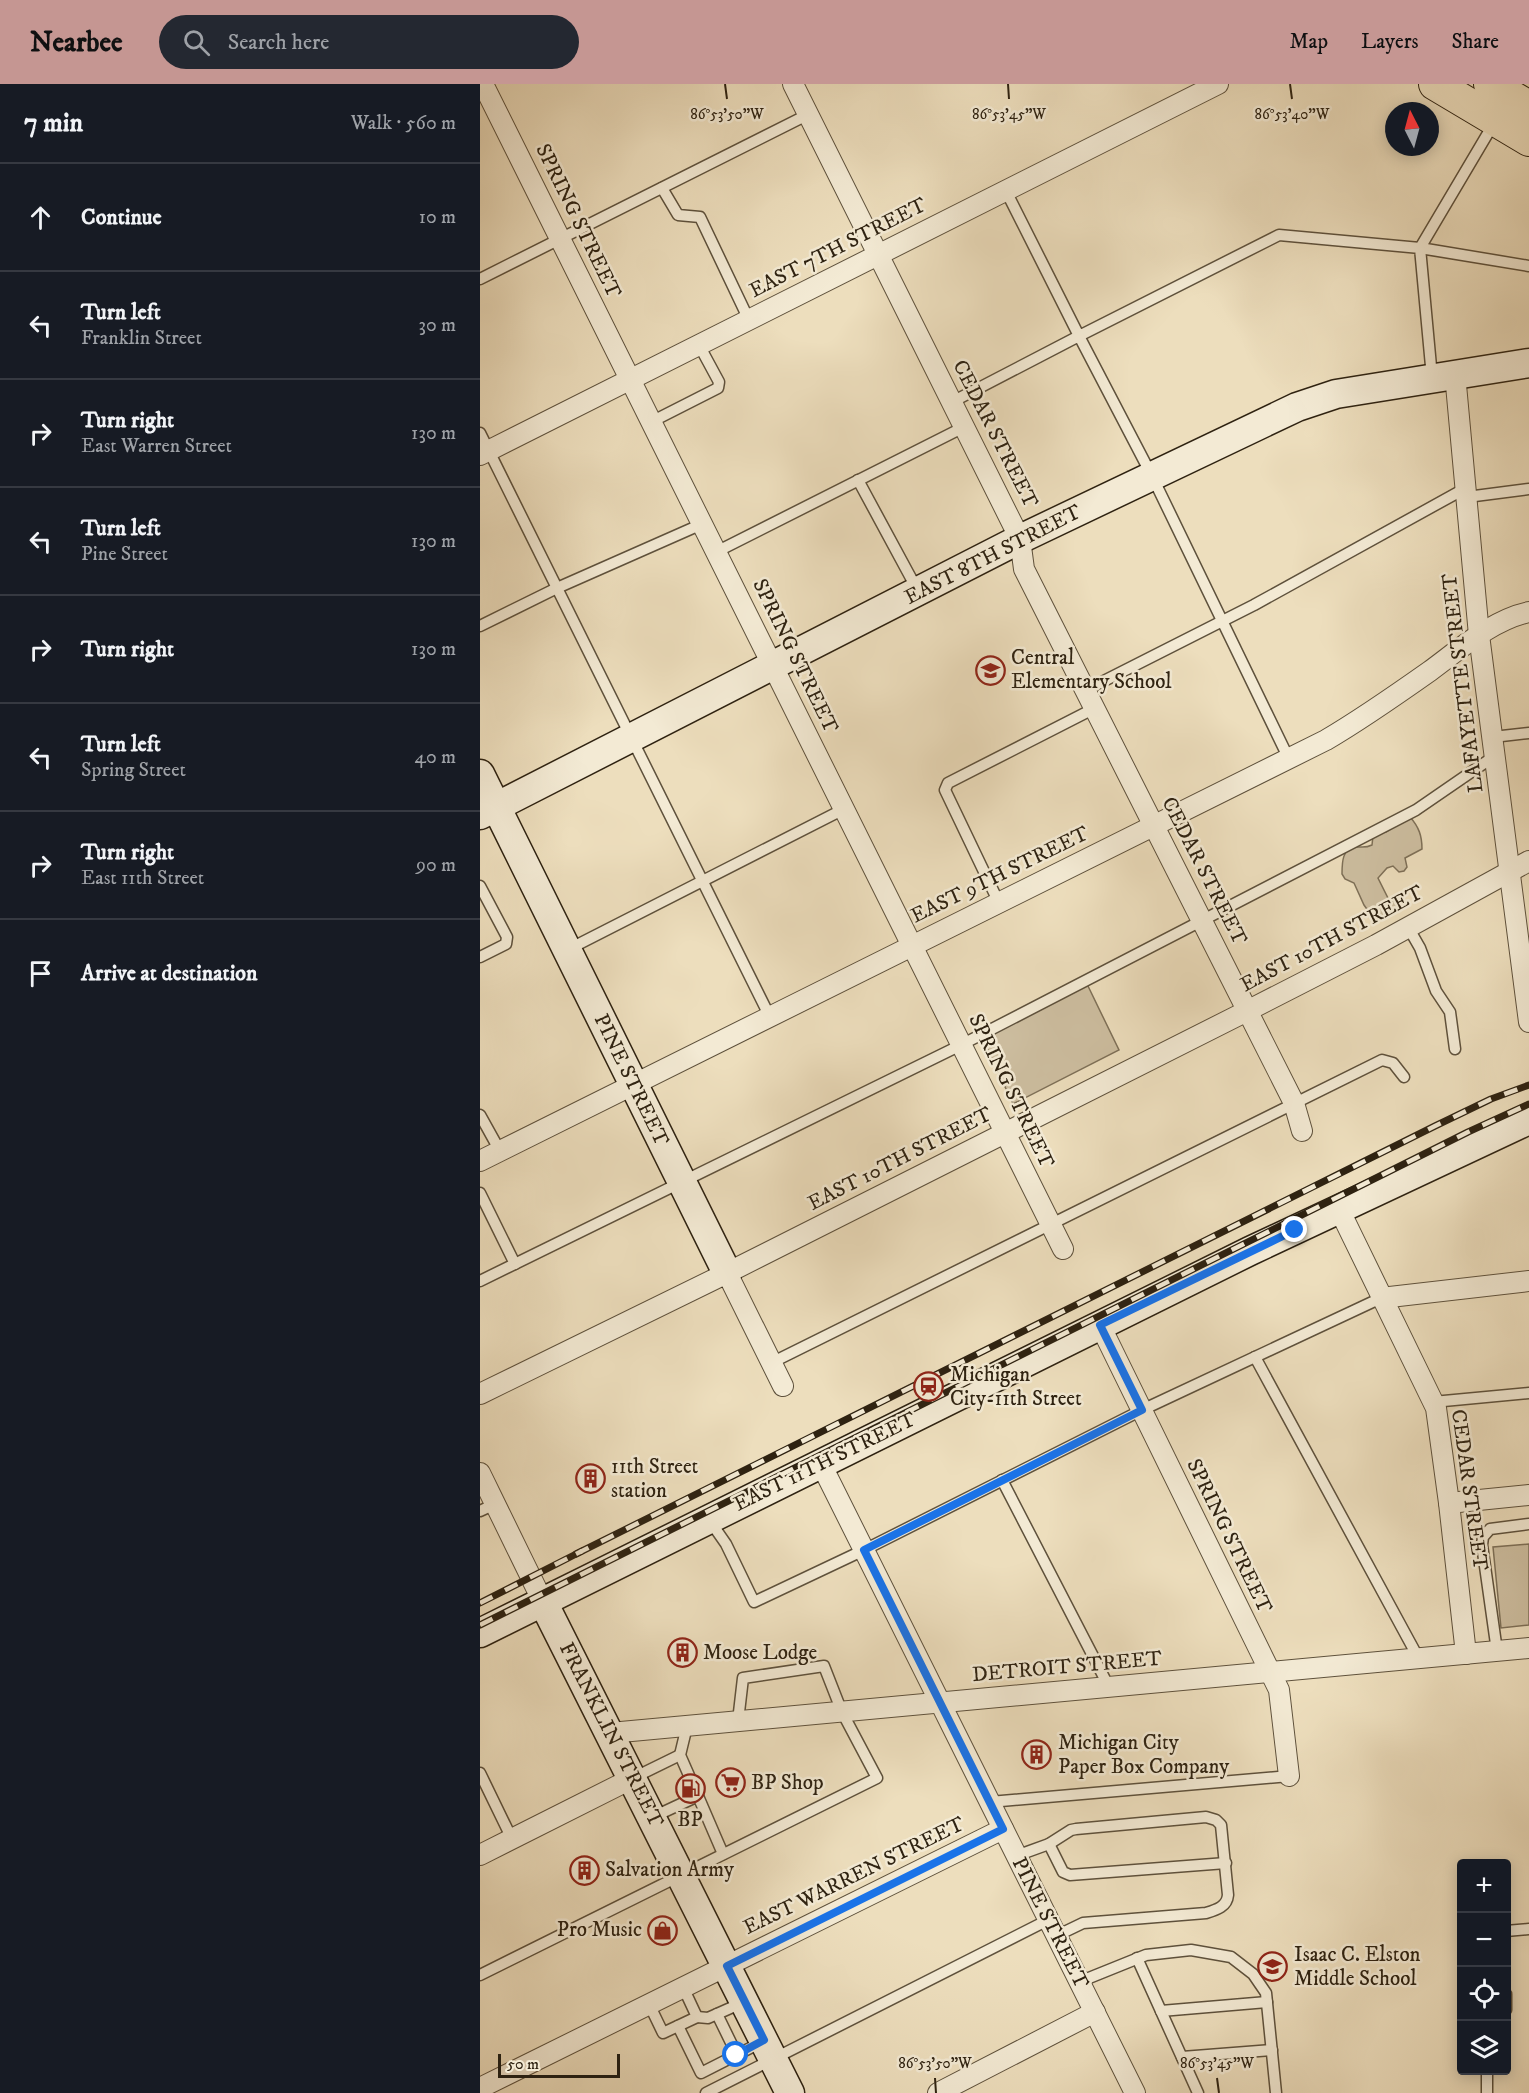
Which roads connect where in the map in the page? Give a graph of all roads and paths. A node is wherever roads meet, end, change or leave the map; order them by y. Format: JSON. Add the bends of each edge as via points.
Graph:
{"nodes":[{"id":1,"x":793,"y":84,"type":"edge"},
{"id":2,"x":1218,"y":84,"type":"edge"},
{"id":3,"x":1435,"y":84,"type":"edge"},
{"id":4,"x":1490,"y":84,"type":"edge"},
{"id":5,"x":487,"y":87,"type":"edge"},
{"id":6,"x":1529,"y":107,"type":"edge"},
{"id":7,"x":808,"y":114,"type":"junction"},
{"id":8,"x":1495,"y":120,"type":"junction"},
{"id":9,"x":1529,"y":140,"type":"edge"},
{"id":10,"x":662,"y":188,"type":"junction"},
{"id":11,"x":1006,"y":191,"type":"junction"},
{"id":12,"x":560,"y":239,"type":"junction"},
{"id":13,"x":1420,"y":248,"type":"junction"},
{"id":14,"x":879,"y":255,"type":"junction"},
{"id":15,"x":1529,"y":266,"type":"edge"},
{"id":16,"x":480,"y":279,"type":"edge"},
{"id":17,"x":749,"y":320,"type":"junction"},
{"id":18,"x":1079,"y":336,"type":"junction"},
{"id":19,"x":699,"y":345,"type":"junction"},
{"id":20,"x":1529,"y":363,"type":"edge"},
{"id":21,"x":1444,"y":376,"type":"junction"},
{"id":22,"x":630,"y":379,"type":"junction"},
{"id":23,"x":952,"y":402,"type":"junction"},
{"id":24,"x":651,"y":422,"type":"junction"},
{"id":25,"x":964,"y":427,"type":"junction"},
{"id":26,"x":483,"y":446,"type":"edge"},
{"id":27,"x":1152,"y":476,"type":"junction"},
{"id":28,"x":858,"y":480,"type":"junction"},
{"id":29,"x":1529,"y":489,"type":"edge"},
{"id":30,"x":1466,"y":492,"type":"junction"},
{"id":31,"x":702,"y":524,"type":"junction"},
{"id":32,"x":1020,"y":539,"type":"junction"},
{"id":33,"x":716,"y":552,"type":"junction"},
{"id":34,"x":557,"y":588,"type":"junction"},
{"id":35,"x":918,"y":592,"type":"junction"},
{"id":36,"x":1529,"y":612,"type":"edge"},
{"id":37,"x":1222,"y":621,"type":"junction"},
{"id":38,"x":480,"y":626,"type":"edge"},
{"id":39,"x":1479,"y":635,"type":"junction"},
{"id":40,"x":773,"y":666,"type":"junction"},
{"id":41,"x":1086,"y":690,"type":"junction"},
{"id":42,"x":1095,"y":708,"type":"junction"},
{"id":43,"x":1529,"y":733,"type":"edge"},
{"id":44,"x":633,"y":737,"type":"junction"},
{"id":45,"x":1494,"y":746,"type":"junction"},
{"id":46,"x":1289,"y":759,"type":"junction"},
{"id":47,"x":480,"y":774,"type":"edge"},
{"id":48,"x":844,"y":809,"type":"junction"},
{"id":49,"x":488,"y":811,"type":"edge"},
{"id":50,"x":1154,"y":826,"type":"junction"},
{"id":51,"x":1529,"y":861,"type":"edge"},
{"id":52,"x":1511,"y":870,"type":"junction"},
{"id":53,"x":703,"y":881,"type":"junction"},
{"id":54,"x":480,"y":886,"type":"edge"},
{"id":55,"x":999,"y":903,"type":"junction"},
{"id":56,"x":1201,"y":919,"type":"junction"},
{"id":57,"x":1407,"y":927,"type":"junction"},
{"id":58,"x":912,"y":945,"type":"junction"},
{"id":59,"x":567,"y":950,"type":"junction"},
{"id":60,"x":480,"y":957,"type":"edge"},
{"id":61,"x":1525,"y":959,"type":"edge"},
{"id":62,"x":1247,"y":1011,"type":"junction"},
{"id":63,"x":770,"y":1017,"type":"junction"},
{"id":64,"x":1529,"y":1022,"type":"edge"},
{"id":65,"x":961,"y":1044,"type":"junction"},
{"id":66,"x":1455,"y":1049,"type":"dead end"},
{"id":67,"x":1404,"y":1077,"type":"dead end"},
{"id":68,"x":634,"y":1086,"type":"junction"},
{"id":69,"x":1294,"y":1103,"type":"junction"},
{"id":70,"x":480,"y":1115,"type":"edge"},
{"id":71,"x":1529,"y":1120,"type":"edge"},
{"id":72,"x":1302,"y":1131,"type":"dead end"},
{"id":73,"x":1005,"y":1133,"type":"junction"},
{"id":74,"x":500,"y":1151,"type":"junction"},
{"id":75,"x":480,"y":1161,"type":"edge"},
{"id":76,"x":682,"y":1182,"type":"junction"},
{"id":77,"x":480,"y":1193,"type":"edge"},
{"id":78,"x":1340,"y":1209,"type":"junction"},
{"id":79,"x":1051,"y":1224,"type":"junction"},
{"id":80,"x":1063,"y":1249,"type":"dead end"},
{"id":81,"x":515,"y":1264,"type":"junction"},
{"id":82,"x":727,"y":1273,"type":"junction"},
{"id":83,"x":480,"y":1281,"type":"edge"},
{"id":84,"x":1529,"y":1281,"type":"edge"},
{"id":85,"x":1381,"y":1298,"type":"junction"},
{"id":86,"x":1100,"y":1325,"type":"junction"},
{"id":87,"x":1255,"y":1357,"type":"junction"},
{"id":88,"x":771,"y":1363,"type":"junction"},
{"id":89,"x":783,"y":1386,"type":"dead end"},
{"id":90,"x":1529,"y":1393,"type":"edge"},
{"id":91,"x":480,"y":1394,"type":"edge"},
{"id":92,"x":1433,"y":1402,"type":"junction"},
{"id":93,"x":1142,"y":1410,"type":"junction"},
{"id":94,"x":821,"y":1464,"type":"junction"},
{"id":95,"x":480,"y":1473,"type":"edge"},
{"id":96,"x":1002,"y":1480,"type":"junction"},
{"id":97,"x":1529,"y":1495,"type":"edge"},
{"id":98,"x":1449,"y":1503,"type":"junction"},
{"id":99,"x":487,"y":1508,"type":"edge"},
{"id":100,"x":709,"y":1520,"type":"junction"},
{"id":101,"x":1529,"y":1524,"type":"edge"},
{"id":102,"x":864,"y":1550,"type":"junction"},
{"id":103,"x":543,"y":1602,"type":"junction"},
{"id":104,"x":480,"y":1633,"type":"edge"},
{"id":105,"x":1529,"y":1648,"type":"edge"},
{"id":106,"x":1497,"y":1651,"type":"junction"},
{"id":107,"x":1466,"y":1654,"type":"junction"},
{"id":108,"x":1419,"y":1659,"type":"junction"},
{"id":109,"x":1269,"y":1672,"type":"junction"},
{"id":110,"x":1109,"y":1687,"type":"junction"},
{"id":111,"x":939,"y":1703,"type":"junction"},
{"id":112,"x":842,"y":1712,"type":"junction"},
{"id":113,"x":738,"y":1721,"type":"junction"},
{"id":114,"x":687,"y":1726,"type":"junction"},
{"id":115,"x":610,"y":1733,"type":"junction"},
{"id":116,"x":680,"y":1755,"type":"junction"},
{"id":117,"x":480,"y":1773,"type":"edge"},
{"id":118,"x":1289,"y":1776,"type":"joint"},
{"id":119,"x":633,"y":1778,"type":"junction"},
{"id":120,"x":698,"y":1796,"type":"junction"},
{"id":121,"x":990,"y":1802,"type":"junction"},
{"id":122,"x":652,"y":1817,"type":"junction"},
{"id":123,"x":1003,"y":1829,"type":"junction"},
{"id":124,"x":512,"y":1839,"type":"junction"},
{"id":125,"x":1049,"y":1844,"type":"junction"},
{"id":126,"x":480,"y":1854,"type":"edge"},
{"id":127,"x":723,"y":1854,"type":"junction"},
{"id":128,"x":1016,"y":1856,"type":"junction"},
{"id":129,"x":1226,"y":1863,"type":"junction"},
{"id":130,"x":681,"y":1875,"type":"junction"},
{"id":131,"x":1052,"y":1928,"type":"junction"},
{"id":132,"x":1529,"y":1929,"type":"edge"},
{"id":133,"x":1511,"y":1931,"type":"edge"},
{"id":134,"x":1137,"y":1958,"type":"junction"},
{"id":135,"x":727,"y":1966,"type":"junction"},
{"id":136,"x":480,"y":1975,"type":"edge"},
{"id":137,"x":1079,"y":1982,"type":"junction"},
{"id":138,"x":683,"y":1987,"type":"junction"},
{"id":139,"x":745,"y":2001,"type":"junction"},
{"id":140,"x":1267,"y":2002,"type":"junction"},
{"id":141,"x":649,"y":2004,"type":"junction"},
{"id":142,"x":1095,"y":2012,"type":"junction"},
{"id":143,"x":1161,"y":2012,"type":"junction"},
{"id":144,"x":717,"y":2014,"type":"junction"},
{"id":145,"x":699,"y":2022,"type":"junction"},
{"id":146,"x":678,"y":2026,"type":"junction"},
{"id":147,"x":769,"y":2050,"type":"junction"},
{"id":148,"x":1272,"y":2050,"type":"junction"},
{"id":149,"x":714,"y":2051,"type":"dead end"},
{"id":150,"x":736,"y":2055,"type":"junction"},
{"id":151,"x":1182,"y":2057,"type":"junction"},
{"id":152,"x":720,"y":2063,"type":"junction"},
{"id":153,"x":1487,"y":2075,"type":"edge"},
{"id":154,"x":480,"y":2088,"type":"edge"},
{"id":155,"x":706,"y":2093,"type":"edge"},
{"id":156,"x":790,"y":2093,"type":"edge"},
{"id":157,"x":938,"y":2093,"type":"edge"},
{"id":158,"x":1135,"y":2093,"type":"edge"},
{"id":159,"x":1198,"y":2093,"type":"edge"},
{"id":160,"x":1276,"y":2093,"type":"edge"},
{"id":161,"x":1487,"y":2093,"type":"edge"}],
"edges":[{"from":1,"to":7,"type":"street","name":"CEDAR STREET"},
{"from":2,"to":11,"type":"street","name":"EAST 7TH STREET"},
{"from":3,"to":8,"type":"main road"},
{"from":4,"to":6,"type":"main road"},
{"from":5,"to":12,"type":"street","name":"SPRING STREET"},
{"from":7,"to":10,"type":"lane"},
{"from":7,"to":14,"type":"street","name":"CEDAR STREET"},
{"from":8,"to":9,"type":"main road"},
{"from":8,"to":13,"type":"lane"},
{"from":10,"to":12,"type":"lane"},
{"from":10,"to":17,"type":"lane","via":[[678,215],[700,217]]},
{"from":11,"to":14,"type":"street","name":"EAST 7TH STREET"},
{"from":11,"to":18,"type":"lane"},
{"from":12,"to":16,"type":"lane"},
{"from":12,"to":22,"type":"street","name":"SPRING STREET"},
{"from":13,"to":15,"type":"lane"},
{"from":13,"to":18,"type":"lane","via":[[1279,235]]},
{"from":13,"to":21,"type":"lane"},
{"from":14,"to":17,"type":"street","name":"EAST 7TH STREET"},
{"from":14,"to":23,"type":"street","name":"CEDAR STREET"},
{"from":17,"to":19,"type":"street","name":"EAST 7TH STREET"},
{"from":18,"to":23,"type":"lane"},
{"from":18,"to":27,"type":"lane"},
{"from":19,"to":22,"type":"street","name":"EAST 7TH STREET"},
{"from":19,"to":24,"type":"lane","via":[[719,382],[718,388]]},
{"from":20,"to":21,"type":"street","name":"EAST 8TH STREET"},
{"from":21,"to":27,"type":"street","name":"EAST 8TH STREET","via":[[1336,394]]},
{"from":21,"to":30,"type":"street","name":"LAFAYETTE STREET"},
{"from":22,"to":24,"type":"street","name":"SPRING STREET"},
{"from":22,"to":26,"type":"street","name":"EAST 7TH STREET"},
{"from":23,"to":25,"type":"street","name":"CEDAR STREET"},
{"from":24,"to":31,"type":"street","name":"SPRING STREET"},
{"from":25,"to":28,"type":"lane"},
{"from":25,"to":32,"type":"street","name":"CEDAR STREET"},
{"from":26,"to":34,"type":"lane"},
{"from":27,"to":32,"type":"street","name":"EAST 8TH STREET"},
{"from":27,"to":37,"type":"lane"},
{"from":28,"to":33,"type":"lane"},
{"from":28,"to":35,"type":"lane"},
{"from":29,"to":30,"type":"lane"},
{"from":30,"to":37,"type":"lane"},
{"from":30,"to":39,"type":"street","name":"LAFAYETTE STREET"},
{"from":31,"to":33,"type":"street","name":"SPRING STREET"},
{"from":31,"to":34,"type":"lane"},
{"from":32,"to":35,"type":"street","name":"EAST 8TH STREET"},
{"from":32,"to":41,"type":"street","name":"CEDAR STREET","via":[[1024,569]]},
{"from":33,"to":40,"type":"street","name":"SPRING STREET"},
{"from":34,"to":38,"type":"lane"},
{"from":34,"to":44,"type":"lane"},
{"from":35,"to":40,"type":"street","name":"EAST 8TH STREET"},
{"from":36,"to":39,"type":"street","name":"EAST 9TH STREET","via":[[1517,614]]},
{"from":37,"to":41,"type":"lane"},
{"from":37,"to":46,"type":"lane"},
{"from":39,"to":45,"type":"street","name":"LAFAYETTE STREET"},
{"from":39,"to":46,"type":"street","name":"EAST 9TH STREET","via":[[1368,715]]},
{"from":40,"to":44,"type":"street","name":"EAST 8TH STREET"},
{"from":40,"to":48,"type":"street","name":"SPRING STREET"},
{"from":41,"to":42,"type":"street","name":"CEDAR STREET"},
{"from":42,"to":50,"type":"street","name":"CEDAR STREET"},
{"from":42,"to":55,"type":"lane","via":[[948,783],[945,790]]},
{"from":43,"to":45,"type":"lane"},
{"from":44,"to":49,"type":"street","name":"EAST 8TH STREET"},
{"from":44,"to":53,"type":"lane"},
{"from":45,"to":52,"type":"street","name":"LAFAYETTE STREET"},
{"from":45,"to":56,"type":"lane","via":[[1416,810]]},
{"from":46,"to":50,"type":"street","name":"EAST 9TH STREET"},
{"from":47,"to":49,"type":"street","name":"PINE STREET"},
{"from":48,"to":53,"type":"lane"},
{"from":48,"to":58,"type":"street","name":"SPRING STREET"},
{"from":49,"to":59,"type":"street","name":"PINE STREET"},
{"from":50,"to":55,"type":"street","name":"EAST 9TH STREET"},
{"from":50,"to":56,"type":"street","name":"CEDAR STREET"},
{"from":51,"to":52,"type":"street","name":"EAST 10TH STREET"},
{"from":52,"to":57,"type":"street","name":"EAST 10TH STREET"},
{"from":52,"to":61,"type":"street","name":"LAFAYETTE STREET"},
{"from":53,"to":59,"type":"lane"},
{"from":53,"to":63,"type":"lane"},
{"from":54,"to":60,"type":"lane","via":[[507,937],[506,944]]},
{"from":55,"to":58,"type":"street","name":"EAST 9TH STREET"},
{"from":56,"to":62,"type":"street","name":"CEDAR STREET"},
{"from":56,"to":65,"type":"lane"},
{"from":57,"to":62,"type":"street","name":"EAST 10TH STREET"},
{"from":57,"to":66,"type":"lane","via":[[1450,1012]]},
{"from":58,"to":63,"type":"street","name":"EAST 9TH STREET"},
{"from":58,"to":65,"type":"street","name":"SPRING STREET"},
{"from":59,"to":68,"type":"street","name":"PINE STREET"},
{"from":61,"to":64,"type":"street","name":"LAFAYETTE STREET"},
{"from":62,"to":69,"type":"street","name":"CEDAR STREET"},
{"from":62,"to":73,"type":"street","name":"EAST 10TH STREET"},
{"from":63,"to":68,"type":"street","name":"EAST 9TH STREET"},
{"from":65,"to":73,"type":"street","name":"SPRING STREET"},
{"from":65,"to":76,"type":"lane"},
{"from":67,"to":69,"type":"lane","via":[[1392,1063],[1382,1060]]},
{"from":68,"to":74,"type":"street","name":"EAST 9TH STREET"},
{"from":68,"to":76,"type":"street","name":"PINE STREET"},
{"from":69,"to":72,"type":"street","name":"CEDAR STREET"},
{"from":69,"to":79,"type":"lane"},
{"from":70,"to":74,"type":"lane"},
{"from":71,"to":78,"type":"street","name":"EAST 11TH STREET"},
{"from":73,"to":79,"type":"street","name":"SPRING STREET"},
{"from":73,"to":82,"type":"street","name":"EAST 10TH STREET"},
{"from":74,"to":75,"type":"street","name":"EAST 9TH STREET"},
{"from":76,"to":81,"type":"lane"},
{"from":76,"to":82,"type":"street","name":"PINE STREET"},
{"from":77,"to":81,"type":"lane"},
{"from":78,"to":85,"type":"street","name":"CEDAR STREET"},
{"from":78,"to":86,"type":"street","name":"EAST 11TH STREET"},
{"from":79,"to":80,"type":"street","name":"SPRING STREET"},
{"from":79,"to":88,"type":"lane"},
{"from":81,"to":83,"type":"lane"},
{"from":82,"to":88,"type":"street","name":"PINE STREET"},
{"from":82,"to":91,"type":"street","name":"EAST 10TH STREET"},
{"from":84,"to":85,"type":"street"},
{"from":85,"to":87,"type":"lane"},
{"from":85,"to":92,"type":"street","name":"CEDAR STREET"},
{"from":86,"to":93,"type":"street","name":"SPRING STREET"},
{"from":86,"to":94,"type":"street","name":"EAST 11TH STREET"},
{"from":87,"to":93,"type":"lane"},
{"from":87,"to":108,"type":"lane"},
{"from":88,"to":89,"type":"street","name":"PINE STREET"},
{"from":90,"to":92,"type":"lane"},
{"from":92,"to":98,"type":"street","name":"CEDAR STREET"},
{"from":93,"to":96,"type":"lane"},
{"from":93,"to":109,"type":"street","name":"SPRING STREET"},
{"from":94,"to":100,"type":"street","name":"EAST 11TH STREET"},
{"from":94,"to":102,"type":"street","name":"PINE STREET"},
{"from":95,"to":99,"type":"street","name":"FRANKLIN STREET"},
{"from":96,"to":102,"type":"lane"},
{"from":96,"to":110,"type":"lane"},
{"from":97,"to":98,"type":"street"},
{"from":98,"to":107,"type":"street","name":"CEDAR STREET"},
{"from":99,"to":103,"type":"street","name":"FRANKLIN STREET"},
{"from":100,"to":102,"type":"lane","via":[[726,1544],[754,1602]]},
{"from":100,"to":103,"type":"street","name":"EAST 11TH STREET"},
{"from":101,"to":106,"type":"lane","via":[[1490,1528],[1483,1537]]},
{"from":102,"to":111,"type":"street","name":"PINE STREET"},
{"from":103,"to":104,"type":"street","name":"EAST 11TH STREET"},
{"from":103,"to":115,"type":"street","name":"FRANKLIN STREET"},
{"from":105,"to":106,"type":"street","name":"DETROIT STREET"},
{"from":106,"to":107,"type":"street","name":"DETROIT STREET"},
{"from":107,"to":108,"type":"street","name":"DETROIT STREET"},
{"from":108,"to":109,"type":"street","name":"DETROIT STREET"},
{"from":109,"to":110,"type":"street","name":"DETROIT STREET"},
{"from":109,"to":118,"type":"street","name":"SPRING STREET","via":[[1279,1690]]},
{"from":110,"to":111,"type":"street","name":"DETROIT STREET"},
{"from":111,"to":112,"type":"street","name":"DETROIT STREET"},
{"from":111,"to":121,"type":"street","name":"PINE STREET"},
{"from":112,"to":113,"type":"street","name":"DETROIT STREET"},
{"from":112,"to":113,"type":"lane","via":[[824,1666],[743,1678]]},
{"from":112,"to":127,"type":"lane","via":[[877,1778]]},
{"from":113,"to":114,"type":"street","name":"DETROIT STREET"},
{"from":114,"to":115,"type":"street","name":"DETROIT STREET"},
{"from":114,"to":116,"type":"lane"},
{"from":115,"to":119,"type":"street","name":"FRANKLIN STREET"},
{"from":116,"to":119,"type":"lane"},
{"from":116,"to":120,"type":"lane"},
{"from":117,"to":124,"type":"lane"},
{"from":118,"to":121,"type":"lane"},
{"from":119,"to":122,"type":"street","name":"FRANKLIN STREET"},
{"from":119,"to":124,"type":"street"},
{"from":120,"to":122,"type":"lane"},
{"from":120,"to":127,"type":"lane"},
{"from":121,"to":123,"type":"street","name":"PINE STREET"},
{"from":122,"to":130,"type":"street","name":"FRANKLIN STREET"},
{"from":123,"to":128,"type":"street","name":"PINE STREET"},
{"from":123,"to":135,"type":"street","name":"EAST WARREN STREET"},
{"from":124,"to":126,"type":"street"},
{"from":125,"to":128,"type":"lane"},
{"from":125,"to":129,"type":"lane","via":[[1063,1872],[1070,1875]]},
{"from":125,"to":129,"type":"lane","via":[[1071,1830],[1206,1817],[1221,1824]]},
{"from":127,"to":130,"type":"lane"},
{"from":128,"to":131,"type":"street","name":"PINE STREET"},
{"from":129,"to":131,"type":"lane","via":[[1228,1900],[1215,1910]]},
{"from":130,"to":135,"type":"street","name":"FRANKLIN STREET"},
{"from":130,"to":136,"type":"lane"},
{"from":131,"to":137,"type":"street","name":"PINE STREET"},
{"from":131,"to":147,"type":"lane"},
{"from":132,"to":133,"type":"lane"},
{"from":134,"to":137,"type":"lane"},
{"from":134,"to":140,"type":"lane","via":[[1191,1950],[1231,1957],[1253,1974],[1266,1993]]},
{"from":134,"to":143,"type":"lane"},
{"from":135,"to":138,"type":"street","name":"EAST WARREN STREET"},
{"from":135,"to":139,"type":"street","name":"FRANKLIN STREET"},
{"from":137,"to":142,"type":"street","name":"PINE STREET"},
{"from":138,"to":141,"type":"street","name":"EAST WARREN STREET"},
{"from":138,"to":145,"type":"lane"},
{"from":139,"to":144,"type":"lane"},
{"from":139,"to":147,"type":"street","name":"FRANKLIN STREET"},
{"from":140,"to":143,"type":"lane"},
{"from":140,"to":148,"type":"lane"},
{"from":141,"to":146,"type":"lane","via":[[663,2032]]},
{"from":141,"to":154,"type":"street","name":"EAST WARREN STREET"},
{"from":142,"to":157,"type":"street"},
{"from":142,"to":158,"type":"street","name":"PINE STREET"},
{"from":143,"to":151,"type":"lane"},
{"from":144,"to":145,"type":"lane"},
{"from":144,"to":150,"type":"lane"},
{"from":145,"to":146,"type":"lane"},
{"from":146,"to":152,"type":"lane","via":[[700,2073]]},
{"from":147,"to":150,"type":"lane"},
{"from":147,"to":155,"type":"lane"},
{"from":147,"to":156,"type":"street","name":"FRANKLIN STREET"},
{"from":148,"to":151,"type":"lane"},
{"from":148,"to":160,"type":"lane"},
{"from":149,"to":152,"type":"lane"},
{"from":150,"to":152,"type":"lane"},
{"from":151,"to":159,"type":"lane"},
{"from":153,"to":161,"type":"lane"}]}
